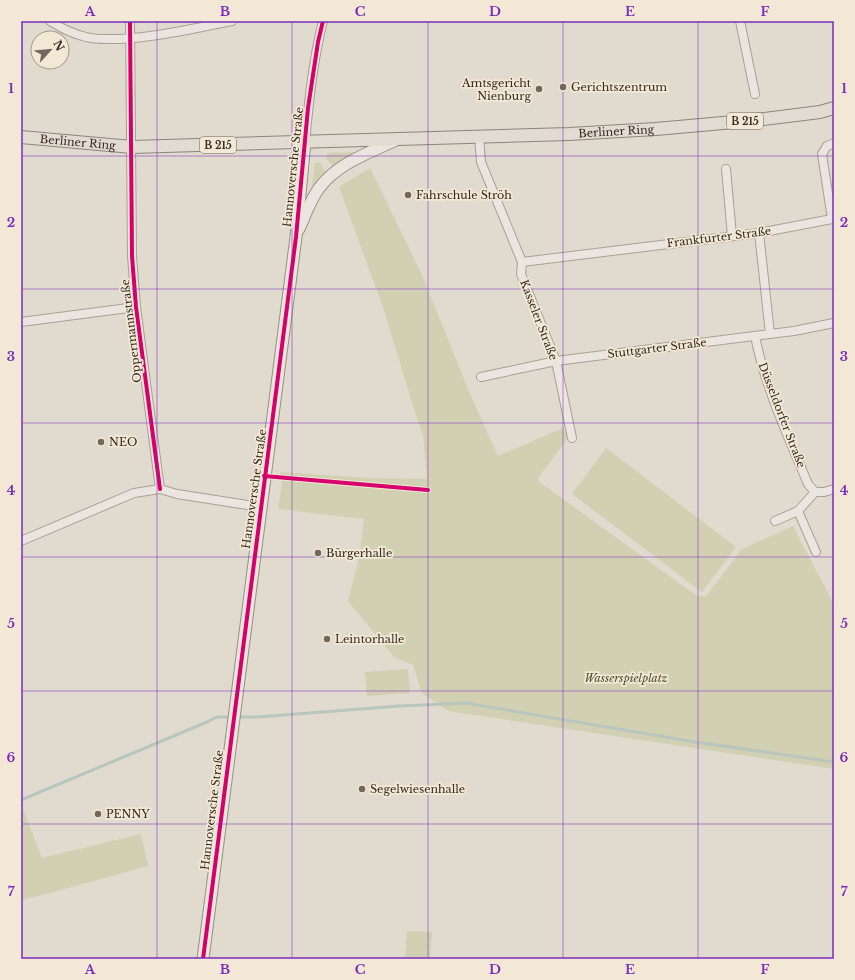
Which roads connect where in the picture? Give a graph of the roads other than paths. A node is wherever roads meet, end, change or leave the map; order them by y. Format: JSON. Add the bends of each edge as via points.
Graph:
{"nodes":[{"id":1,"x":50,"y":21,"type":"edge"},
{"id":2,"x":130,"y":21,"type":"edge"},
{"id":3,"x":232,"y":21,"type":"edge"},
{"id":4,"x":323,"y":21,"type":"edge"},
{"id":5,"x":740,"y":21,"type":"edge"},
{"id":6,"x":131,"y":38,"type":"junction"},
{"id":7,"x":755,"y":94,"type":"dead end"},
{"id":8,"x":834,"y":108,"type":"edge"},
{"id":9,"x":479,"y":136,"type":"junction"},
{"id":10,"x":21,"y":137,"type":"edge"},
{"id":11,"x":398,"y":139,"type":"junction"},
{"id":12,"x":305,"y":142,"type":"junction"},
{"id":13,"x":834,"y":143,"type":"edge"},
{"id":14,"x":132,"y":147,"type":"junction"},
{"id":15,"x":726,"y":169,"type":"dead end"},
{"id":16,"x":759,"y":233,"type":"junction"},
{"id":17,"x":732,"y":236,"type":"junction"},
{"id":18,"x":296,"y":237,"type":"junction"},
{"id":19,"x":522,"y":262,"type":"junction"},
{"id":20,"x":136,"y":307,"type":"junction"},
{"id":21,"x":21,"y":322,"type":"edge"},
{"id":22,"x":834,"y":323,"type":"edge"},
{"id":23,"x":770,"y":334,"type":"junction"},
{"id":24,"x":755,"y":336,"type":"junction"},
{"id":25,"x":556,"y":361,"type":"junction"},
{"id":26,"x":481,"y":377,"type":"dead end"},
{"id":27,"x":572,"y":438,"type":"dead end"},
{"id":28,"x":160,"y":489,"type":"junction"},
{"id":29,"x":834,"y":489,"type":"edge"},
{"id":30,"x":815,"y":492,"type":"junction"},
{"id":31,"x":260,"y":506,"type":"junction"},
{"id":32,"x":798,"y":511,"type":"junction"},
{"id":33,"x":775,"y":521,"type":"dead end"},
{"id":34,"x":21,"y":541,"type":"edge"},
{"id":35,"x":816,"y":552,"type":"dead end"},
{"id":36,"x":203,"y":959,"type":"edge"}],
"edges":[{"from":1,"to":6,"type":"street","via":[[77,34],[95,39]]},
{"from":2,"to":6,"type":"street","name":"Oppermannstraße"},
{"from":3,"to":6,"type":"street"},
{"from":4,"to":12,"type":"street","name":"Hannoversche Straße","via":[[314,62]]},
{"from":5,"to":7,"type":"street"},
{"from":6,"to":14,"type":"street","name":"Oppermannstraße"},
{"from":8,"to":9,"type":"main road","name":"Berliner Ring","number":"B 215","via":[[756,120],[656,129]]},
{"from":9,"to":11,"type":"main road","name":"Berliner Ring","number":"B 215"},
{"from":9,"to":19,"type":"street","name":"Kasseler Straße","via":[[482,162]]},
{"from":10,"to":14,"type":"main road","name":"Berliner Ring","number":"B 215"},
{"from":11,"to":12,"type":"main road","name":"Berliner Ring","number":"B 215"},
{"from":11,"to":18,"type":"street","name":"Berliner Ring","via":[[332,173],[319,188]]},
{"from":12,"to":14,"type":"main road","name":"Berliner Ring","number":"B 215"},
{"from":12,"to":18,"type":"street","name":"Hannoversche Straße"},
{"from":13,"to":16,"type":"street","name":"Frankfurter Straße","via":[[827,146],[822,154],[832,219]]},
{"from":14,"to":20,"type":"street","name":"Oppermannstraße","via":[[132,256]]},
{"from":15,"to":17,"type":"street"},
{"from":16,"to":17,"type":"street","name":"Frankfurter Straße"},
{"from":16,"to":23,"type":"street"},
{"from":17,"to":19,"type":"street","name":"Frankfurter Straße"},
{"from":18,"to":31,"type":"street","name":"Hannoversche Straße"},
{"from":19,"to":25,"type":"street","name":"Kasseler Straße","via":[[521,274]]},
{"from":20,"to":21,"type":"street"},
{"from":20,"to":28,"type":"street","name":"Oppermannstraße"},
{"from":22,"to":23,"type":"street","name":"Stuttgarter Straße"},
{"from":23,"to":24,"type":"street","name":"Stuttgarter Straße"},
{"from":24,"to":25,"type":"street","name":"Stuttgarter Straße"},
{"from":24,"to":30,"type":"street","name":"Düsseldorfer Straße","via":[[758,354],[774,401],[808,484]]},
{"from":25,"to":26,"type":"street","name":"Stuttgarter Straße"},
{"from":25,"to":27,"type":"street","name":"Kasseler Straße"},
{"from":28,"to":31,"type":"street","via":[[177,494]]},
{"from":28,"to":34,"type":"street","via":[[134,493]]},
{"from":29,"to":30,"type":"street"},
{"from":30,"to":32,"type":"street"},
{"from":31,"to":36,"type":"street","name":"Hannoversche Straße"},
{"from":32,"to":33,"type":"street"},
{"from":32,"to":35,"type":"street"}]}
